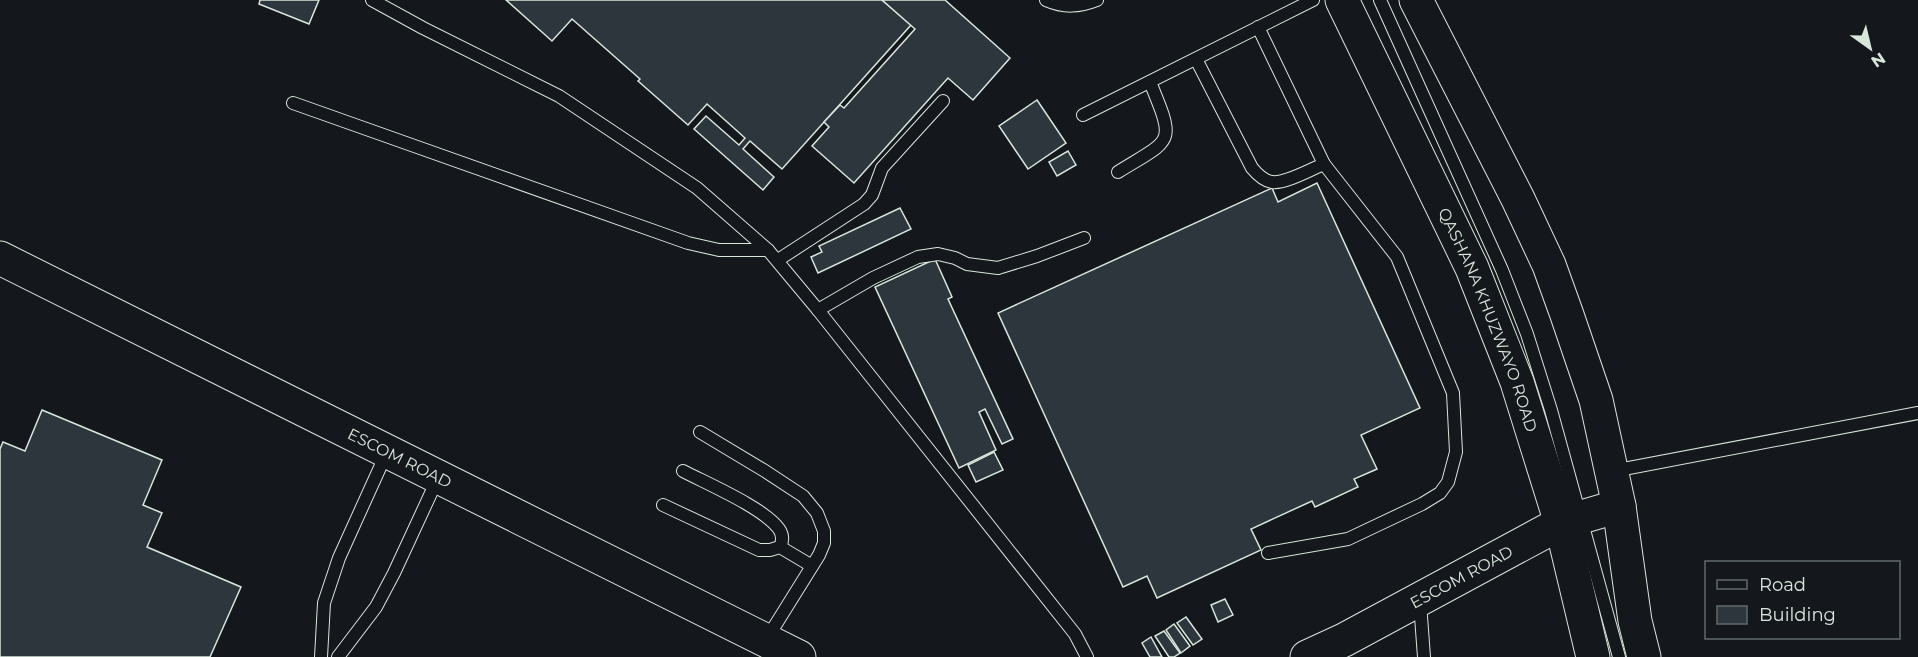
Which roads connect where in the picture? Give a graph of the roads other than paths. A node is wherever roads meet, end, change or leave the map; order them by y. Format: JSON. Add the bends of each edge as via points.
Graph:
{"nodes":[{"id":1,"x":372,"y":0,"type":"edge"},
{"id":2,"x":1046,"y":0,"type":"edge"},
{"id":3,"x":1097,"y":0,"type":"edge"},
{"id":4,"x":1313,"y":0,"type":"edge"},
{"id":5,"x":1342,"y":0,"type":"edge"},
{"id":6,"x":1380,"y":0,"type":"edge"},
{"id":7,"x":1416,"y":0,"type":"edge"},
{"id":8,"x":1258,"y":27,"type":"junction"},
{"id":9,"x":1196,"y":59,"type":"junction"},
{"id":10,"x":1150,"y":82,"type":"junction"},
{"id":11,"x":943,"y":101,"type":"dead end"},
{"id":12,"x":293,"y":103,"type":"dead end"},
{"id":13,"x":1083,"y":115,"type":"dead end"},
{"id":14,"x":1324,"y":164,"type":"junction"},
{"id":15,"x":1118,"y":172,"type":"dead end"},
{"id":16,"x":1084,"y":238,"type":"dead end"},
{"id":17,"x":768,"y":250,"type":"junction"},
{"id":18,"x":0,"y":258,"type":"edge"},
{"id":19,"x":778,"y":260,"type":"junction"},
{"id":20,"x":818,"y":310,"type":"junction"},
{"id":21,"x":1918,"y":413,"type":"edge"},
{"id":22,"x":700,"y":432,"type":"dead end"},
{"id":23,"x":387,"y":451,"type":"junction"},
{"id":24,"x":683,"y":471,"type":"dead end"},
{"id":25,"x":1612,"y":471,"type":"junction"},
{"id":26,"x":439,"y":477,"type":"junction"},
{"id":27,"x":663,"y":505,"type":"dead end"},
{"id":28,"x":1619,"y":506,"type":"junction"},
{"id":29,"x":1572,"y":521,"type":"junction"},
{"id":30,"x":780,"y":547,"type":"junction"},
{"id":31,"x":1268,"y":553,"type":"dead end"},
{"id":32,"x":813,"y":566,"type":"junction"},
{"id":33,"x":1419,"y":599,"type":"junction"},
{"id":34,"x":1378,"y":622,"type":"junction"},
{"id":35,"x":766,"y":641,"type":"junction"},
{"id":36,"x":321,"y":657,"type":"edge"},
{"id":37,"x":338,"y":657,"type":"edge"},
{"id":38,"x":799,"y":657,"type":"edge"},
{"id":39,"x":1088,"y":657,"type":"edge"},
{"id":40,"x":1307,"y":657,"type":"edge"},
{"id":41,"x":1357,"y":657,"type":"edge"},
{"id":42,"x":1424,"y":657,"type":"edge"},
{"id":43,"x":1593,"y":657,"type":"edge"},
{"id":44,"x":1619,"y":657,"type":"edge"},
{"id":45,"x":1644,"y":657,"type":"edge"}],
"edges":[{"from":1,"to":17,"type":"lane","via":[[558,96],[698,188]]},
{"from":2,"to":3,"type":"lane","via":[[1063,6],[1083,6]]},
{"from":4,"to":8,"type":"lane"},
{"from":5,"to":29,"type":"main road","name":"QASHANA KHUZWAYO ROAD","via":[[1472,268]]},
{"from":6,"to":29,"type":"lane","via":[[1527,334],[1551,410]]},
{"from":7,"to":25,"type":"main road","via":[[1549,265],[1596,400]]},
{"from":8,"to":9,"type":"lane"},
{"from":8,"to":14,"type":"lane"},
{"from":9,"to":10,"type":"lane"},
{"from":9,"to":14,"type":"lane","via":[[1256,173],[1272,182],[1281,181]]},
{"from":10,"to":13,"type":"lane"},
{"from":10,"to":15,"type":"lane","via":[[1166,119],[1167,133],[1160,146]]},
{"from":11,"to":19,"type":"lane","via":[[882,168],[872,195],[864,204]]},
{"from":12,"to":17,"type":"lane","via":[[688,243],[719,250]]},
{"from":14,"to":31,"type":"lane","via":[[1397,257],[1453,393],[1456,452],[1449,482],[1422,504],[1348,539]]},
{"from":16,"to":20,"type":"lane","via":[[998,268],[967,264],[938,254],[918,257]]},
{"from":17,"to":19,"type":"lane"},
{"from":18,"to":23,"type":"main road","name":"ESCOM ROAD"},
{"from":19,"to":20,"type":"lane"},
{"from":20,"to":39,"type":"lane","via":[[1075,634]]},
{"from":21,"to":25,"type":"lane"},
{"from":22,"to":32,"type":"lane","via":[[804,496],[824,531],[824,543]]},
{"from":23,"to":26,"type":"main road","name":"ESCOM ROAD"},
{"from":23,"to":36,"type":"lane","via":[[339,558],[324,603]]},
{"from":24,"to":30,"type":"lane","via":[[767,517],[781,530]]},
{"from":25,"to":28,"type":"main road"},
{"from":26,"to":35,"type":"main road","name":"ESCOM ROAD"},
{"from":26,"to":37,"type":"lane","via":[[376,607]]},
{"from":27,"to":30,"type":"lane","via":[[759,550]]},
{"from":28,"to":29,"type":"main road","name":"ESCOM ROAD"},
{"from":28,"to":45,"type":"main road"},
{"from":29,"to":33,"type":"main road","name":"ESCOM ROAD"},
{"from":29,"to":43,"type":"main road","name":"QASHANA KHUZWAYO ROAD"},
{"from":29,"to":44,"type":"lane"},
{"from":30,"to":32,"type":"lane"},
{"from":32,"to":35,"type":"lane"},
{"from":33,"to":34,"type":"main road","name":"ESCOM ROAD"},
{"from":33,"to":42,"type":"lane"},
{"from":34,"to":40,"type":"main road","name":"ESCOM ROAD"},
{"from":34,"to":41,"type":"main road"},
{"from":35,"to":38,"type":"main road","name":"ESCOM ROAD"}]}
